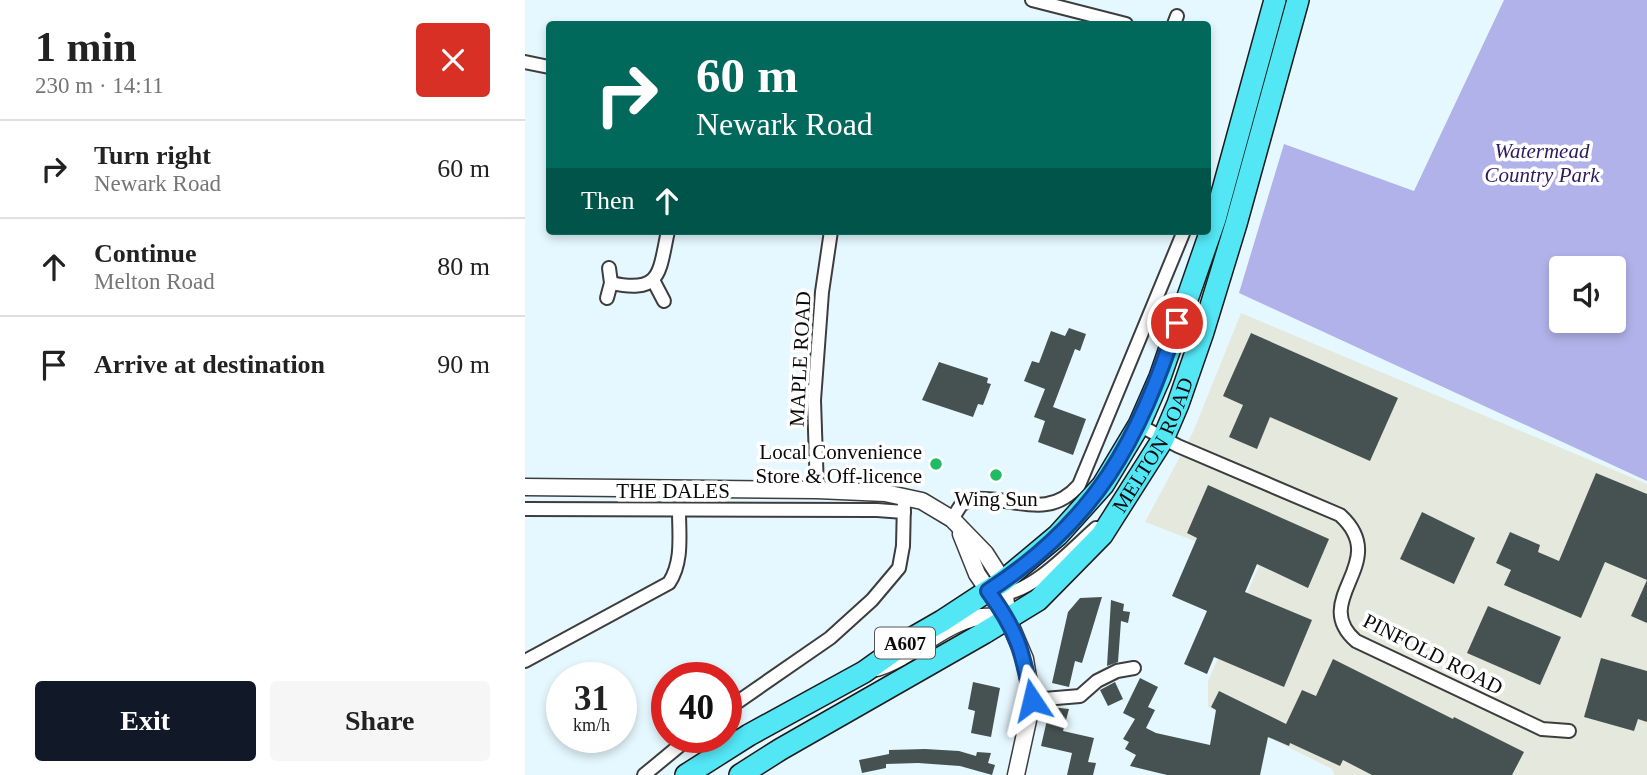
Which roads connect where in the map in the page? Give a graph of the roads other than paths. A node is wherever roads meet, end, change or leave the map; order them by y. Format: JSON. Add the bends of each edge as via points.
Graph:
{"nodes":[{"id":1,"x":1032,"y":0,"type":"edge"},
{"id":2,"x":1275,"y":0,"type":"edge"},
{"id":3,"x":1298,"y":0,"type":"edge"},
{"id":4,"x":1114,"y":21,"type":"edge"},
{"id":5,"x":527,"y":62,"type":"edge"},
{"id":6,"x":546,"y":66,"type":"edge"},
{"id":7,"x":1211,"y":218,"type":"edge"},
{"id":8,"x":1236,"y":224,"type":"junction"},
{"id":9,"x":667,"y":235,"type":"edge"},
{"id":10,"x":830,"y":235,"type":"edge"},
{"id":11,"x":1182,"y":235,"type":"edge"},
{"id":12,"x":1206,"y":235,"type":"edge"},
{"id":13,"x":608,"y":268,"type":"dead end"},
{"id":14,"x":653,"y":280,"type":"junction"},
{"id":15,"x":611,"y":283,"type":"junction"},
{"id":16,"x":607,"y":298,"type":"dead end"},
{"id":17,"x":664,"y":301,"type":"dead end"},
{"id":18,"x":1139,"y":425,"type":"junction"},
{"id":19,"x":1163,"y":439,"type":"junction"},
{"id":20,"x":525,"y":487,"type":"edge"},
{"id":21,"x":817,"y":490,"type":"junction"},
{"id":22,"x":904,"y":504,"type":"junction"},
{"id":23,"x":1122,"y":504,"type":"junction"},
{"id":24,"x":525,"y":509,"type":"edge"},
{"id":25,"x":678,"y":511,"type":"junction"},
{"id":26,"x":955,"y":523,"type":"junction"},
{"id":27,"x":999,"y":589,"type":"junction"},
{"id":28,"x":1008,"y":619,"type":"junction"},
{"id":29,"x":525,"y":661,"type":"edge"},
{"id":30,"x":1134,"y":668,"type":"dead end"},
{"id":31,"x":864,"y":672,"type":"junction"},
{"id":32,"x":742,"y":699,"type":"edge"},
{"id":33,"x":1032,"y":700,"type":"junction"},
{"id":34,"x":1569,"y":731,"type":"dead end"},
{"id":35,"x":670,"y":753,"type":"edge"},
{"id":36,"x":643,"y":775,"type":"edge"},
{"id":37,"x":686,"y":775,"type":"edge"},
{"id":38,"x":740,"y":775,"type":"edge"},
{"id":39,"x":1016,"y":775,"type":"edge"}],
"edges":[{"from":1,"to":4,"type":"street"},
{"from":2,"to":7,"type":"highway","name":"MELTON ROAD","number":"A607"},
{"from":3,"to":8,"type":"highway","name":"MELTON ROAD","number":"A607"},
{"from":5,"to":6,"type":"street"},
{"from":7,"to":8,"type":"street"},
{"from":8,"to":19,"type":"highway","name":"MELTON ROAD","number":"A607"},
{"from":9,"to":14,"type":"street"},
{"from":10,"to":21,"type":"street","name":"MAPLE ROAD","via":[[814,400]]},
{"from":11,"to":26,"type":"street","via":[[1079,485],[1046,506],[971,499],[961,505]]},
{"from":12,"to":18,"type":"highway","name":"MELTON ROAD","number":"A607","via":[[1160,377]]},
{"from":13,"to":15,"type":"street"},
{"from":14,"to":15,"type":"street","via":[[638,287]]},
{"from":14,"to":17,"type":"street"},
{"from":15,"to":16,"type":"street"},
{"from":18,"to":19,"type":"street"},
{"from":18,"to":27,"type":"highway","name":"MELTON ROAD","number":"A607","via":[[1103,485],[1058,535]]},
{"from":19,"to":23,"type":"highway","name":"MELTON ROAD","number":"A607"},
{"from":19,"to":34,"type":"street","name":"PINFOLD ROAD","via":[[1340,515],[1352,526],[1358,560],[1339,609],[1345,631],[1356,641],[1542,729]]},
{"from":20,"to":21,"type":"street"},
{"from":21,"to":22,"type":"street"},
{"from":22,"to":25,"type":"street","name":"THE DALES","via":[[877,510]]},
{"from":22,"to":26,"type":"street","via":[[922,500]]},
{"from":22,"to":32,"type":"street","via":[[898,568],[872,600],[830,638]]},
{"from":23,"to":27,"type":"street","via":[[1018,591]]},
{"from":23,"to":28,"type":"highway","name":"MELTON ROAD","number":"A607","via":[[1102,535],[1038,600]]},
{"from":24,"to":25,"type":"street","name":"THE DALES"},
{"from":25,"to":29,"type":"street","via":[[679,561],[669,583]]},
{"from":26,"to":27,"type":"street","via":[[977,574]]},
{"from":27,"to":28,"type":"street"},
{"from":27,"to":31,"type":"highway","number":"A607","via":[[909,640]]},
{"from":28,"to":31,"type":"street","number":"A607","via":[[970,619],[896,662]]},
{"from":28,"to":33,"type":"street","via":[[1025,659]]},
{"from":28,"to":38,"type":"highway","number":"A607"},
{"from":30,"to":33,"type":"street","via":[[1097,681],[1080,696]]},
{"from":31,"to":37,"type":"highway","number":"A607"},
{"from":33,"to":39,"type":"street"},
{"from":35,"to":36,"type":"street"}]}
